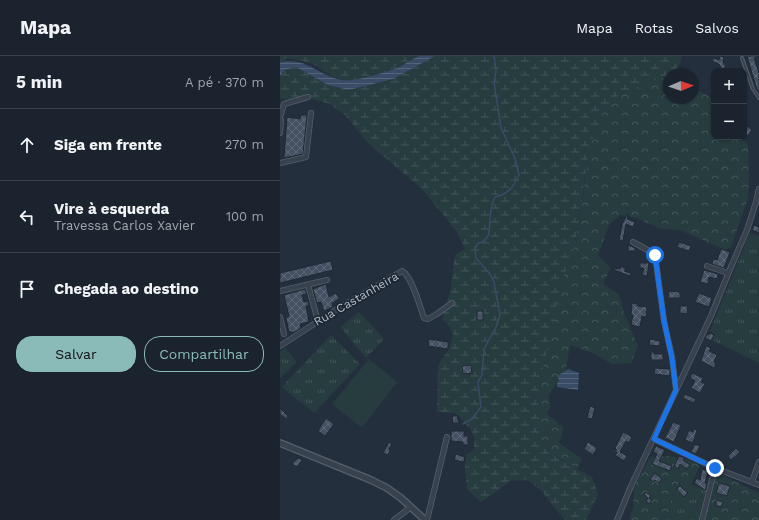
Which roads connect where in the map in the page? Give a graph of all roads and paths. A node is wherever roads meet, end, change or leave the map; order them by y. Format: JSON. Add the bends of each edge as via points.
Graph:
{"nodes":[{"id":1,"x":742,"y":58,"type":"dead end"},
{"id":2,"x":308,"y":98,"type":"dead end"},
{"id":3,"x":759,"y":98,"type":"edge"},
{"id":4,"x":311,"y":113,"type":"dead end"},
{"id":5,"x":281,"y":118,"type":"edge"},
{"id":6,"x":280,"y":133,"type":"edge"},
{"id":7,"x":280,"y":163,"type":"edge"},
{"id":8,"x":759,"y":189,"type":"edge"},
{"id":9,"x":633,"y":242,"type":"dead end"},
{"id":10,"x":707,"y":266,"type":"dead end"},
{"id":11,"x":728,"y":273,"type":"junction"},
{"id":12,"x":327,"y":280,"type":"dead end"},
{"id":13,"x":308,"y":285,"type":"junction"},
{"id":14,"x":280,"y":291,"type":"edge"},
{"id":15,"x":452,"y":303,"type":"dead end"},
{"id":16,"x":280,"y":317,"type":"edge"},
{"id":17,"x":318,"y":321,"type":"junction"},
{"id":18,"x":284,"y":334,"type":"dead end"},
{"id":19,"x":280,"y":346,"type":"edge"},
{"id":20,"x":676,"y":390,"type":"junction"},
{"id":21,"x":447,"y":437,"type":"dead end"},
{"id":22,"x":654,"y":439,"type":"junction"},
{"id":23,"x":280,"y":443,"type":"edge"},
{"id":24,"x":759,"y":462,"type":"edge"},
{"id":25,"x":715,"y":468,"type":"junction"},
{"id":26,"x":752,"y":482,"type":"junction"},
{"id":27,"x":759,"y":485,"type":"edge"},
{"id":28,"x":411,"y":507,"type":"junction"},
{"id":29,"x":394,"y":520,"type":"edge"},
{"id":30,"x":426,"y":520,"type":"edge"},
{"id":31,"x":617,"y":520,"type":"edge"},
{"id":32,"x":702,"y":520,"type":"edge"}],
"edges":[{"from":1,"to":3,"type":"lane","via":[[753,89]]},
{"from":2,"to":5,"type":"street","via":[[284,104]]},
{"from":4,"to":7,"type":"street","via":[[306,157]]},
{"from":5,"to":6,"type":"street"},
{"from":8,"to":11,"type":"street","via":[[747,230]]},
{"from":9,"to":20,"type":"street","via":[[655,255]]},
{"from":10,"to":11,"type":"street"},
{"from":11,"to":20,"type":"street"},
{"from":12,"to":13,"type":"street"},
{"from":13,"to":14,"type":"street"},
{"from":13,"to":17,"type":"street"},
{"from":15,"to":17,"type":"street","name":"Rua Castanheira","via":[[428,319],[424,318],[410,282],[402,271]]},
{"from":16,"to":18,"type":"street"},
{"from":17,"to":19,"type":"street","name":"Rua Castanheira"},
{"from":20,"to":22,"type":"street"},
{"from":21,"to":30,"type":"street"},
{"from":22,"to":25,"type":"street"},
{"from":22,"to":31,"type":"street"},
{"from":23,"to":28,"type":"street","via":[[371,480],[387,488]]},
{"from":24,"to":26,"type":"street"},
{"from":25,"to":26,"type":"street"},
{"from":25,"to":32,"type":"street"},
{"from":26,"to":27,"type":"street"},
{"from":28,"to":29,"type":"street"},
{"from":28,"to":30,"type":"street"}]}
